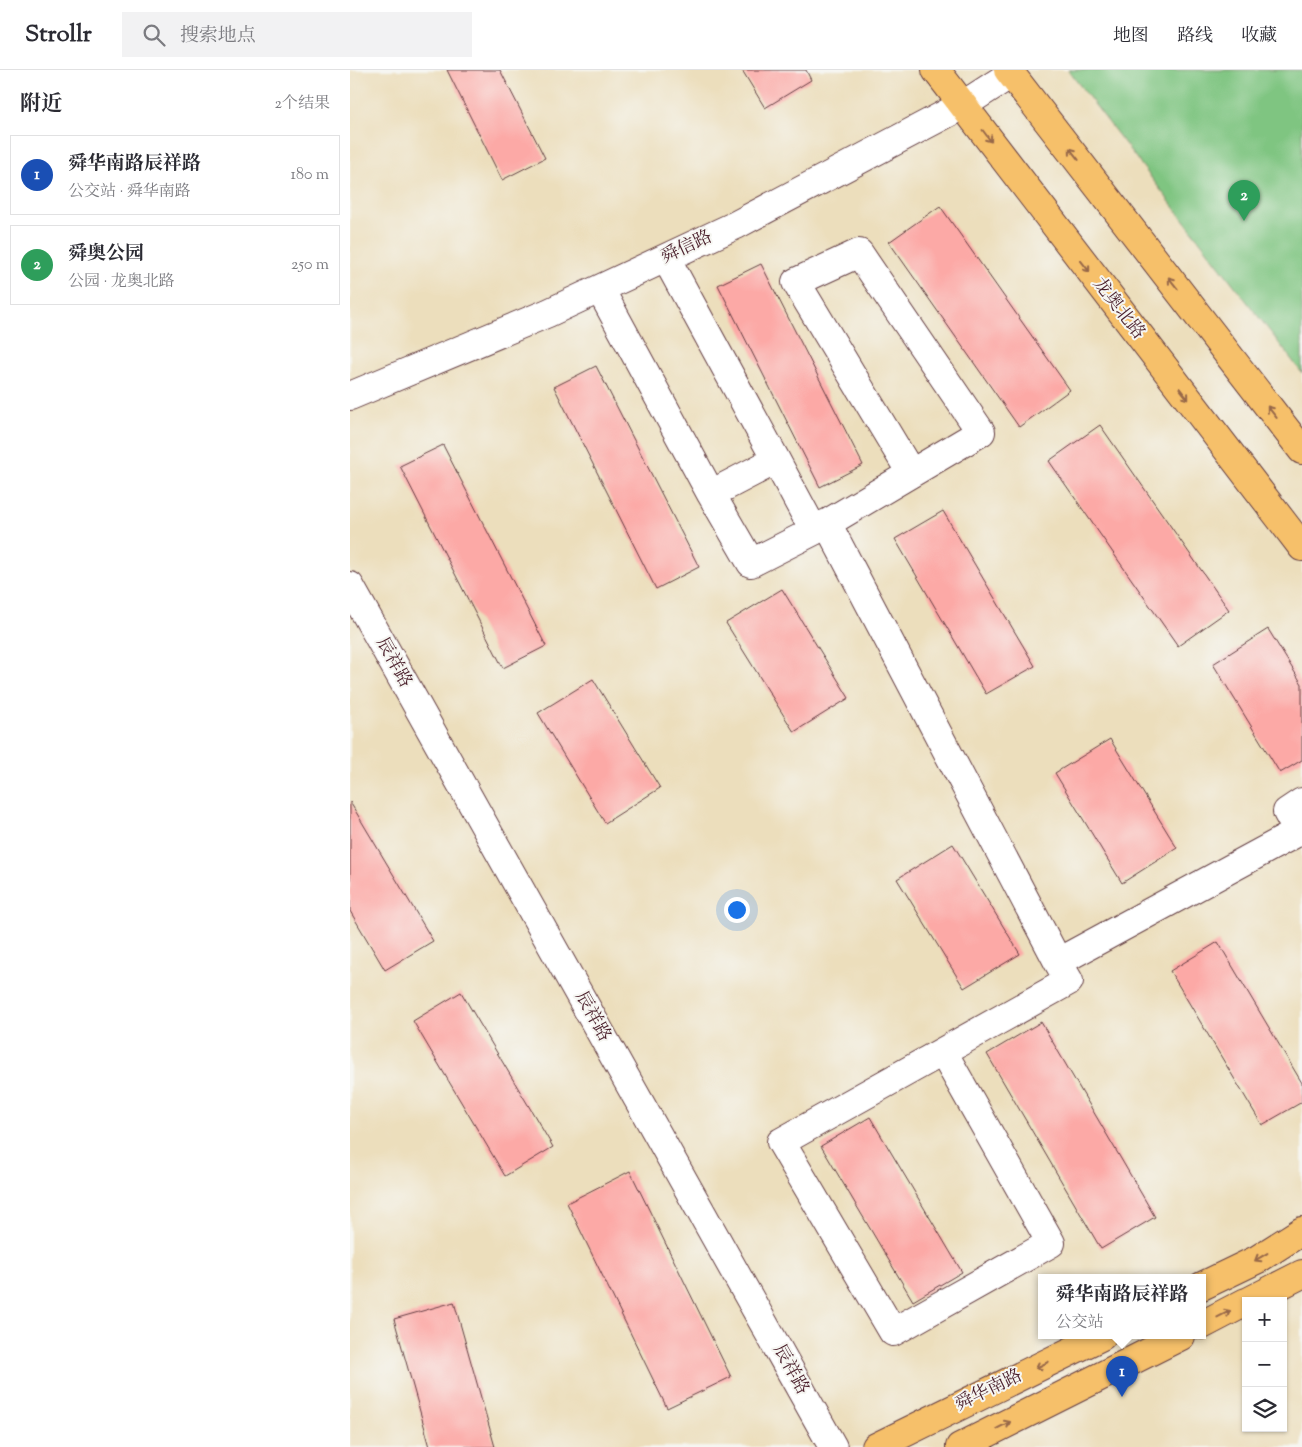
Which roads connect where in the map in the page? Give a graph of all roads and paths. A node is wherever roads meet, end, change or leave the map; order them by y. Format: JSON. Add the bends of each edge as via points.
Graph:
{"nodes":[{"id":1,"x":936,"y":70,"type":"edge"},
{"id":2,"x":1010,"y":72,"type":"edge"},
{"id":3,"x":962,"y":104,"type":"junction"},
{"id":4,"x":666,"y":258,"type":"junction"},
{"id":5,"x":600,"y":288,"type":"junction"},
{"id":6,"x":350,"y":396,"type":"edge"},
{"id":7,"x":1302,"y":450,"type":"edge"},
{"id":8,"x":776,"y":460,"type":"junction"},
{"id":9,"x":911,"y":474,"type":"junction"},
{"id":10,"x":711,"y":494,"type":"junction"},
{"id":11,"x":820,"y":527,"type":"junction"},
{"id":12,"x":1302,"y":547,"type":"edge"},
{"id":13,"x":350,"y":586,"type":"edge"},
{"id":14,"x":1302,"y":802,"type":"edge"},
{"id":15,"x":1058,"y":962,"type":"junction"},
{"id":16,"x":943,"y":1052,"type":"junction"},
{"id":17,"x":1302,"y":1231,"type":"edge"},
{"id":18,"x":1302,"y":1274,"type":"edge"},
{"id":19,"x":1206,"y":1284,"type":"edge"},
{"id":20,"x":1257,"y":1297,"type":"edge"},
{"id":21,"x":1242,"y":1305,"type":"edge"},
{"id":22,"x":1206,"y":1323,"type":"edge"},
{"id":23,"x":1096,"y":1339,"type":"edge"},
{"id":24,"x":1175,"y":1339,"type":"edge"},
{"id":25,"x":834,"y":1447,"type":"edge"},
{"id":26,"x":876,"y":1447,"type":"edge"},
{"id":27,"x":960,"y":1447,"type":"edge"}],
"edges":[{"from":1,"to":3,"type":"main road","name":"龙奥北路"},
{"from":2,"to":3,"type":"street","name":"舜信路"},
{"from":7,"to":2,"type":"main road","one_way":true},
{"from":3,"to":4,"type":"street","name":"舜信路","via":[[736,225]]},
{"from":3,"to":12,"type":"main road","name":"龙奥北路","one_way":true},
{"from":4,"to":5,"type":"street","name":"舜信路"},
{"from":4,"to":8,"type":"street"},
{"from":5,"to":6,"type":"street","name":"舜信路","via":[[548,314]]},
{"from":5,"to":10,"type":"street"},
{"from":8,"to":10,"type":"street"},
{"from":8,"to":11,"type":"street"},
{"from":9,"to":9,"type":"street","via":[[796,282],[858,253],[980,432]]},
{"from":9,"to":11,"type":"street"},
{"from":10,"to":11,"type":"street","via":[[751,563]]},
{"from":11,"to":15,"type":"street"},
{"from":13,"to":25,"type":"street","name":"辰祥路"},
{"from":14,"to":15,"type":"street","via":[[1288,812],[1298,832]]},
{"from":15,"to":16,"type":"street","via":[[1069,981]]},
{"from":16,"to":16,"type":"street","via":[[781,1142],[893,1332],[1051,1243]]},
{"from":17,"to":19,"type":"main road","one_way":true,"via":[[1258,1259]]},
{"from":18,"to":20,"type":"main road"},
{"from":22,"to":21,"type":"main road","one_way":true},
{"from":23,"to":26,"type":"main road","name":"舜华南路","one_way":true},
{"from":27,"to":24,"type":"main road","name":"舜华南路","one_way":true}]}
